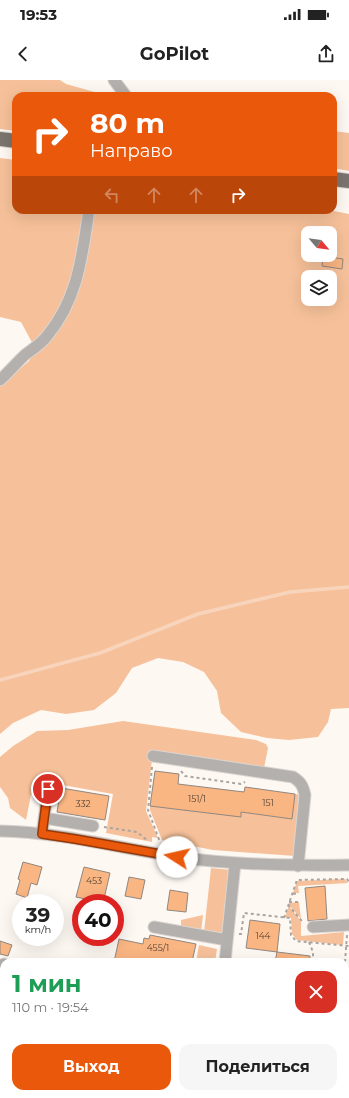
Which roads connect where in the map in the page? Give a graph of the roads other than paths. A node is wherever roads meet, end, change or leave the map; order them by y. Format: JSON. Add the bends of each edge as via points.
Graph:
{"nodes":[{"id":1,"x":114,"y":80,"type":"edge"},
{"id":2,"x":123,"y":92,"type":"edge"},
{"id":3,"x":0,"y":139,"type":"edge"},
{"id":4,"x":12,"y":140,"type":"edge"},
{"id":5,"x":337,"y":180,"type":"edge"},
{"id":6,"x":349,"y":181,"type":"edge"},
{"id":7,"x":87,"y":214,"type":"edge"},
{"id":8,"x":0,"y":380,"type":"edge"},
{"id":9,"x":153,"y":756,"type":"road end"},
{"id":10,"x":48,"y":789,"type":"dead end"},
{"id":11,"x":44,"y":818,"type":"junction"},
{"id":12,"x":93,"y":826,"type":"road end"},
{"id":13,"x":0,"y":831,"type":"edge"},
{"id":14,"x":42,"y":834,"type":"junction"},
{"id":15,"x":235,"y":863,"type":"junction"},
{"id":16,"x":349,"y":865,"type":"edge"},
{"id":17,"x":298,"y":866,"type":"junction"},
{"id":18,"x":349,"y":925,"type":"edge"},
{"id":19,"x":154,"y":927,"type":"dead end"},
{"id":20,"x":313,"y":927,"type":"dead end"},
{"id":21,"x":228,"y":936,"type":"junction"},
{"id":22,"x":225,"y":958,"type":"edge"}],
"edges":[{"from":1,"to":2,"type":"street"},
{"from":3,"to":4,"type":"main road"},
{"from":5,"to":6,"type":"main road"},
{"from":7,"to":8,"type":"street","via":[[79,273],[60,318],[46,337]]},
{"from":9,"to":17,"type":"street","via":[[293,777],[299,781],[305,794]]},
{"from":10,"to":11,"type":"street"},
{"from":11,"to":12,"type":"street"},
{"from":11,"to":14,"type":"street"},
{"from":13,"to":14,"type":"street"},
{"from":14,"to":15,"type":"street","via":[[177,857]]},
{"from":15,"to":17,"type":"street"},
{"from":15,"to":21,"type":"street"},
{"from":16,"to":17,"type":"street"},
{"from":18,"to":20,"type":"street"},
{"from":19,"to":21,"type":"street"},
{"from":21,"to":22,"type":"street"}]}
